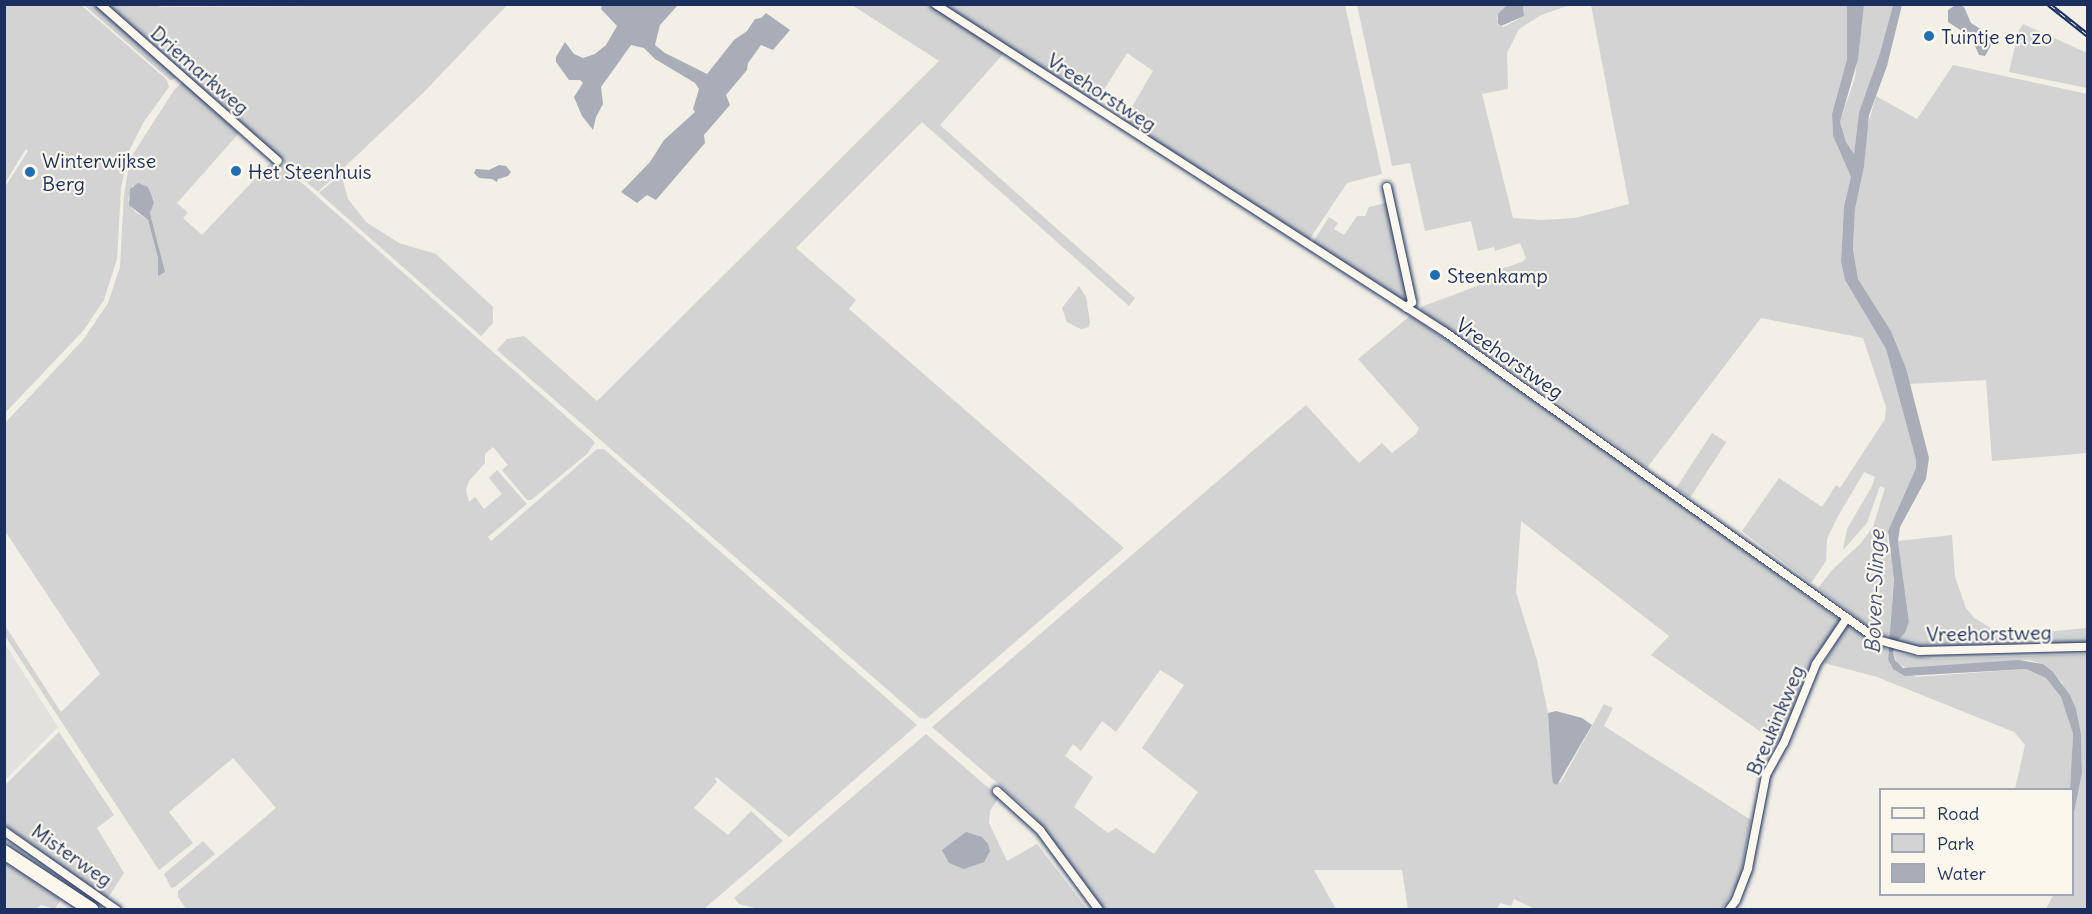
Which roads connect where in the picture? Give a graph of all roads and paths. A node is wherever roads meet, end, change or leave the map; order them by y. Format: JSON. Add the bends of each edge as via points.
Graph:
{"nodes":[{"id":1,"x":100,"y":4,"type":"edge"},
{"id":2,"x":935,"y":4,"type":"edge"},
{"id":3,"x":278,"y":160,"type":"dead end"},
{"id":4,"x":1387,"y":187,"type":"dead end"},
{"id":5,"x":1406,"y":308,"type":"junction"},
{"id":6,"x":1847,"y":618,"type":"junction"},
{"id":7,"x":2088,"y":647,"type":"edge"},
{"id":8,"x":997,"y":791,"type":"dead end"},
{"id":9,"x":4,"y":831,"type":"edge"},
{"id":10,"x":4,"y":852,"type":"edge"},
{"id":11,"x":92,"y":909,"type":"edge"},
{"id":12,"x":117,"y":909,"type":"edge"},
{"id":13,"x":1099,"y":909,"type":"edge"},
{"id":14,"x":1729,"y":909,"type":"edge"}],
"edges":[{"from":1,"to":3,"type":"street","name":"Driemarkweg"},
{"from":2,"to":5,"type":"street","name":"Vreehorstweg"},
{"from":4,"to":5,"type":"street","via":[[1412,302]]},
{"from":5,"to":6,"type":"street","name":"Vreehorstweg"},
{"from":6,"to":7,"type":"street","name":"Vreehorstweg","via":[[1892,645],[1942,652]]},
{"from":6,"to":14,"type":"street","name":"Breukinkweg","via":[[1816,664],[1784,743],[1766,775],[1748,868]]},
{"from":8,"to":13,"type":"street","via":[[1040,830]]},
{"from":9,"to":12,"type":"street","name":"Misterweg"},
{"from":10,"to":11,"type":"main road","name":"Misterweg"}]}
